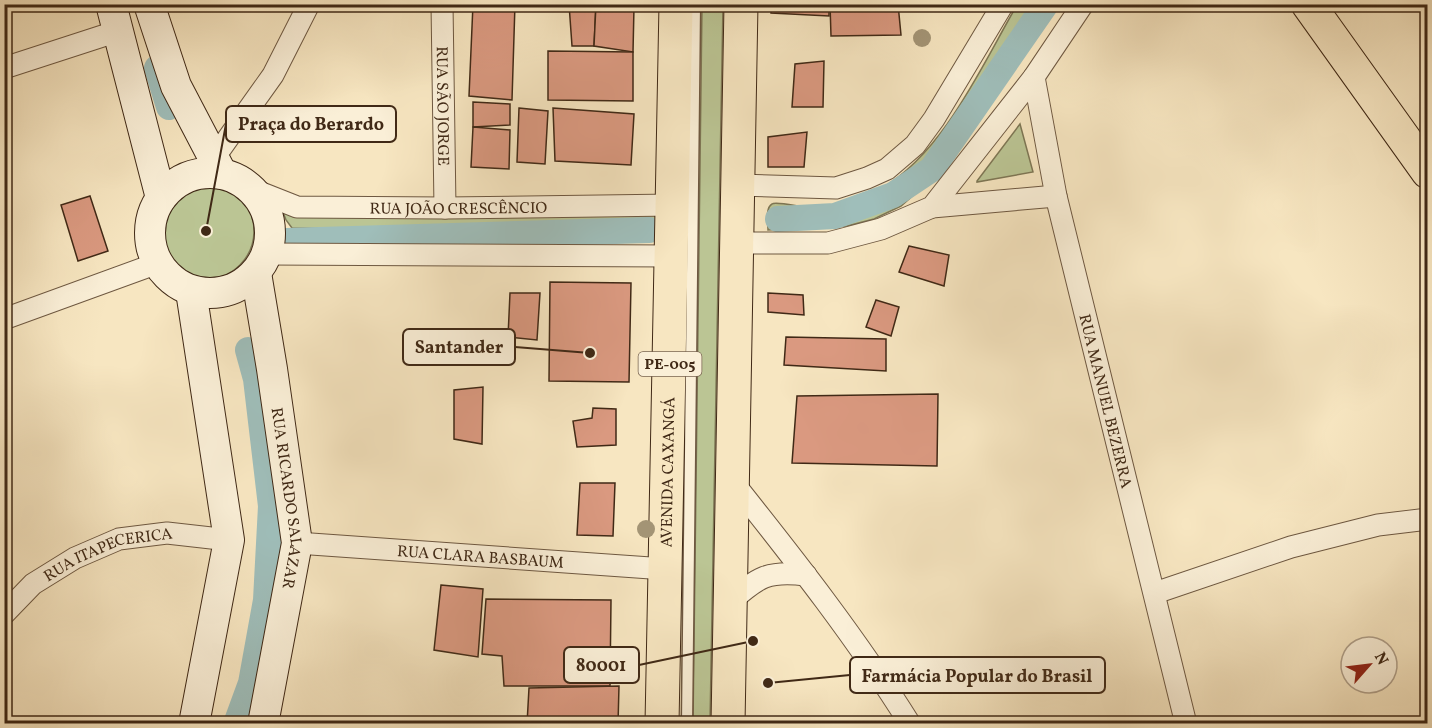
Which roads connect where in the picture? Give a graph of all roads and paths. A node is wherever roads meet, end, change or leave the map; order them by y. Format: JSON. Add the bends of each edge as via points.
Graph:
{"nodes":[{"id":1,"x":149,"y":4,"type":"edge"},
{"id":2,"x":309,"y":4,"type":"edge"},
{"id":3,"x":442,"y":4,"type":"edge"},
{"id":4,"x":676,"y":4,"type":"edge"},
{"id":5,"x":695,"y":4,"type":"edge"},
{"id":6,"x":741,"y":4,"type":"edge"},
{"id":7,"x":1003,"y":4,"type":"edge"},
{"id":8,"x":1083,"y":4,"type":"edge"},
{"id":9,"x":1308,"y":4,"type":"edge"},
{"id":10,"x":115,"y":18,"type":"edge"},
{"id":11,"x":4,"y":68,"type":"edge"},
{"id":12,"x":1034,"y":77,"type":"junction"},
{"id":13,"x":218,"y":166,"type":"junction"},
{"id":14,"x":1428,"y":172,"type":"edge"},
{"id":15,"x":738,"y":185,"type":"junction"},
{"id":16,"x":249,"y":188,"type":"junction"},
{"id":17,"x":1056,"y":196,"type":"junction"},
{"id":18,"x":161,"y":198,"type":"junction"},
{"id":19,"x":672,"y":205,"type":"junction"},
{"id":20,"x":932,"y":207,"type":"junction"},
{"id":21,"x":445,"y":208,"type":"junction"},
{"id":22,"x":737,"y":243,"type":"junction"},
{"id":23,"x":672,"y":256,"type":"junction"},
{"id":24,"x":158,"y":263,"type":"junction"},
{"id":25,"x":261,"y":263,"type":"junction"},
{"id":26,"x":191,"y":291,"type":"junction"},
{"id":27,"x":4,"y":319,"type":"edge"},
{"id":28,"x":732,"y":481,"type":"junction"},
{"id":29,"x":1428,"y":519,"type":"edge"},
{"id":30,"x":229,"y":540,"type":"junction"},
{"id":31,"x":297,"y":543,"type":"junction"},
{"id":32,"x":666,"y":569,"type":"junction"},
{"id":33,"x":806,"y":575,"type":"junction"},
{"id":34,"x":1155,"y":593,"type":"junction"},
{"id":35,"x":730,"y":602,"type":"junction"},
{"id":36,"x":4,"y":614,"type":"edge"},
{"id":37,"x":194,"y":723,"type":"edge"},
{"id":38,"x":263,"y":723,"type":"edge"},
{"id":39,"x":662,"y":723,"type":"edge"},
{"id":40,"x":687,"y":723,"type":"edge"},
{"id":41,"x":728,"y":723,"type":"edge"},
{"id":42,"x":910,"y":723,"type":"edge"},
{"id":43,"x":1186,"y":723,"type":"edge"}],
"edges":[{"from":1,"to":13,"type":"street","via":[[177,86]]},
{"from":2,"to":13,"type":"street","via":[[273,75]]},
{"from":3,"to":21,"type":"street","name":"RUA SÃO JORGE"},
{"from":4,"to":19,"type":"main road","name":"AVENIDA CAXANGÁ","number":"PE-005"},
{"from":5,"to":40,"type":"lane"},
{"from":6,"to":15,"type":"main road"},
{"from":7,"to":15,"type":"street","via":[[934,120],[915,145],[887,169],[836,188]]},
{"from":8,"to":12,"type":"street"},
{"from":9,"to":14,"type":"main road"},
{"from":10,"to":11,"type":"street"},
{"from":10,"to":18,"type":"street"},
{"from":12,"to":17,"type":"street","name":"RUA MANUEL BEZERRA"},
{"from":12,"to":20,"type":"street"},
{"from":13,"to":16,"type":"street"},
{"from":13,"to":18,"type":"street","via":[[173,185]]},
{"from":15,"to":22,"type":"main road"},
{"from":16,"to":21,"type":"street","name":"RUA JOÃO CRESCÊNCIO","via":[[297,207]]},
{"from":16,"to":25,"type":"street","via":[[261,201],[268,218],[270,236]]},
{"from":17,"to":20,"type":"street"},
{"from":17,"to":34,"type":"street","name":"RUA MANUEL BEZERRA"},
{"from":18,"to":24,"type":"street","via":[[150,230],[151,247]]},
{"from":19,"to":21,"type":"street","name":"RUA JOÃO CRESCÊNCIO"},
{"from":19,"to":23,"type":"main road","name":"AVENIDA CAXANGÁ","number":"PE-005"},
{"from":20,"to":22,"type":"street","via":[[881,229],[828,243]]},
{"from":22,"to":28,"type":"main road"},
{"from":23,"to":25,"type":"street"},
{"from":23,"to":32,"type":"main road","name":"AVENIDA CAXANGÁ","number":"PE-005"},
{"from":24,"to":26,"type":"street","via":[[166,275]]},
{"from":24,"to":27,"type":"street"},
{"from":25,"to":26,"type":"street","via":[[242,285],[226,292]]},
{"from":25,"to":31,"type":"street","name":"RUA RICARDO SALAZAR"},
{"from":26,"to":30,"type":"street"},
{"from":28,"to":33,"type":"street"},
{"from":28,"to":35,"type":"main road"},
{"from":29,"to":34,"type":"street","via":[[1378,525],[1291,548]]},
{"from":30,"to":36,"type":"street","name":"RUA ITAPECERICA","via":[[167,533],[119,539],[75,558],[33,584]]},
{"from":30,"to":37,"type":"street"},
{"from":31,"to":32,"type":"street","name":"RUA CLARA BASBAUM"},
{"from":31,"to":38,"type":"street","name":"RUA RICARDO SALAZAR"},
{"from":32,"to":39,"type":"main road","name":"AVENIDA CAXANGÁ","number":"PE-005"},
{"from":33,"to":35,"type":"street","via":[[769,574],[748,585]]},
{"from":33,"to":42,"type":"street"},
{"from":34,"to":43,"type":"street","name":"RUA MANUEL BEZERRA"},
{"from":35,"to":41,"type":"main road"}]}
